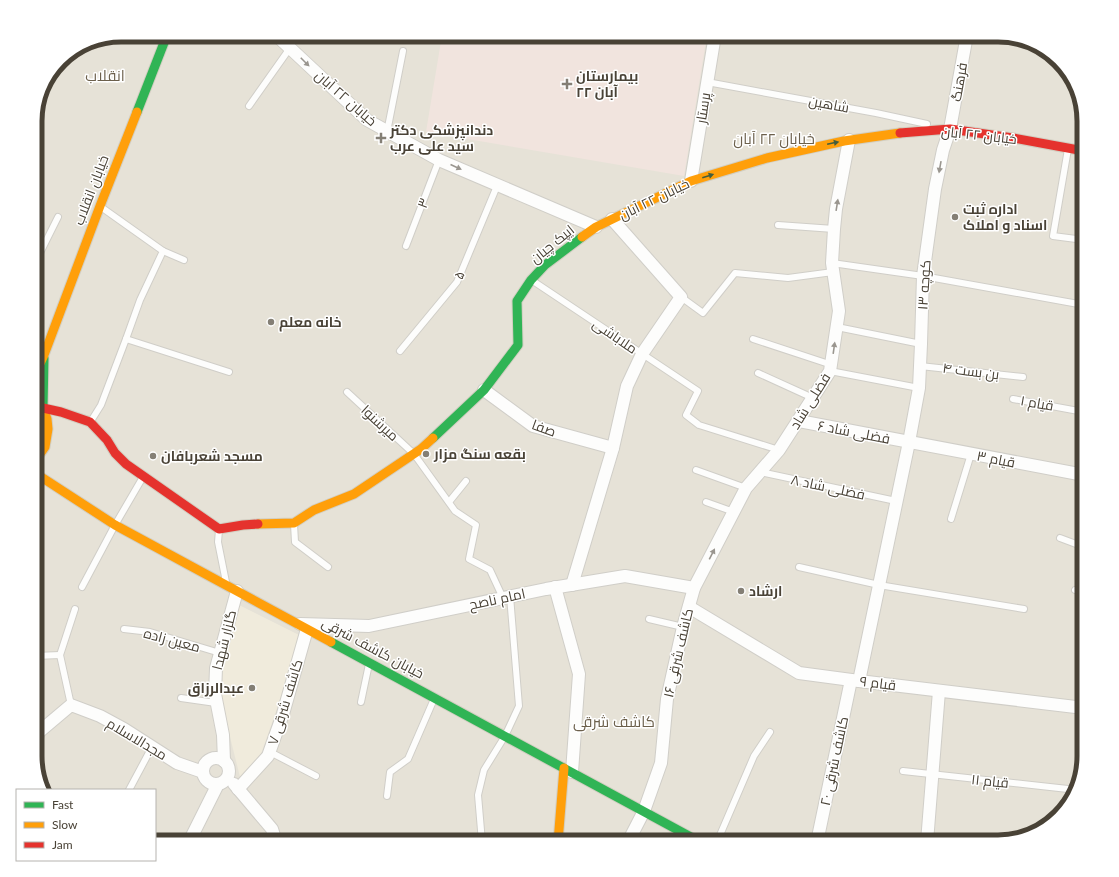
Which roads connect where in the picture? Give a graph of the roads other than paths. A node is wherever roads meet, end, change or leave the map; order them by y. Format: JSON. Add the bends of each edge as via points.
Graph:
{"nodes":[{"id":1,"x":164,"y":42,"type":"edge"},
{"id":2,"x":284,"y":42,"type":"edge"},
{"id":3,"x":714,"y":42,"type":"edge"},
{"id":4,"x":966,"y":42,"type":"edge"},
{"id":5,"x":290,"y":48,"type":"junction"},
{"id":6,"x":403,"y":51,"type":"dead end"},
{"id":7,"x":707,"y":82,"type":"junction"},
{"id":8,"x":249,"y":106,"type":"dead end"},
{"id":9,"x":950,"y":129,"type":"junction"},
{"id":10,"x":387,"y":132,"type":"junction"},
{"id":11,"x":849,"y":140,"type":"junction"},
{"id":12,"x":1068,"y":148,"type":"junction"},
{"id":13,"x":1077,"y":150,"type":"edge"},
{"id":14,"x":439,"y":160,"type":"junction"},
{"id":15,"x":691,"y":181,"type":"junction"},
{"id":16,"x":497,"y":186,"type":"junction"},
{"id":17,"x":100,"y":206,"type":"junction"},
{"id":18,"x":58,"y":217,"type":"dead end"},
{"id":19,"x":612,"y":219,"type":"junction"},
{"id":20,"x":778,"y":225,"type":"dead end"},
{"id":21,"x":596,"y":227,"type":"junction"},
{"id":22,"x":834,"y":229,"type":"junction"},
{"id":23,"x":1077,"y":239,"type":"edge"},
{"id":24,"x":406,"y":246,"type":"dead end"},
{"id":25,"x":42,"y":249,"type":"edge"},
{"id":26,"x":163,"y":251,"type":"junction"},
{"id":27,"x":184,"y":260,"type":"dead end"},
{"id":28,"x":833,"y":267,"type":"junction"},
{"id":29,"x":923,"y":276,"type":"junction"},
{"id":30,"x":531,"y":280,"type":"junction"},
{"id":31,"x":681,"y":297,"type":"junction"},
{"id":32,"x":1077,"y":304,"type":"edge"},
{"id":33,"x":837,"y":326,"type":"junction"},
{"id":34,"x":126,"y":339,"type":"junction"},
{"id":35,"x":753,"y":339,"type":"dead end"},
{"id":36,"x":921,"y":344,"type":"junction"},
{"id":37,"x":400,"y":351,"type":"dead end"},
{"id":38,"x":642,"y":354,"type":"junction"},
{"id":39,"x":44,"y":355,"type":"junction"},
{"id":40,"x":42,"y":359,"type":"edge"},
{"id":41,"x":920,"y":366,"type":"junction"},
{"id":42,"x":831,"y":368,"type":"junction"},
{"id":43,"x":229,"y":372,"type":"dead end"},
{"id":44,"x":758,"y":373,"type":"dead end"},
{"id":45,"x":42,"y":375,"type":"edge"},
{"id":46,"x":1023,"y":377,"type":"dead end"},
{"id":47,"x":918,"y":388,"type":"junction"},
{"id":48,"x":484,"y":390,"type":"junction"},
{"id":49,"x":347,"y":392,"type":"dead end"},
{"id":50,"x":813,"y":398,"type":"junction"},
{"id":51,"x":1013,"y":399,"type":"dead end"},
{"id":52,"x":42,"y":407,"type":"edge"},
{"id":53,"x":1077,"y":411,"type":"edge"},
{"id":54,"x":42,"y":412,"type":"edge"},
{"id":55,"x":798,"y":421,"type":"junction"},
{"id":56,"x":90,"y":422,"type":"junction"},
{"id":57,"x":909,"y":442,"type":"junction"},
{"id":58,"x":613,"y":448,"type":"junction"},
{"id":59,"x":779,"y":450,"type":"junction"},
{"id":60,"x":42,"y":451,"type":"edge"},
{"id":61,"x":414,"y":454,"type":"junction"},
{"id":62,"x":971,"y":454,"type":"junction"},
{"id":63,"x":696,"y":470,"type":"dead end"},
{"id":64,"x":760,"y":472,"type":"junction"},
{"id":65,"x":1077,"y":474,"type":"edge"},
{"id":66,"x":42,"y":477,"type":"edge"},
{"id":67,"x":143,"y":477,"type":"junction"},
{"id":68,"x":466,"y":481,"type":"dead end"},
{"id":69,"x":746,"y":488,"type":"junction"},
{"id":70,"x":896,"y":500,"type":"junction"},
{"id":71,"x":449,"y":502,"type":"junction"},
{"id":72,"x":706,"y":502,"type":"dead end"},
{"id":73,"x":734,"y":512,"type":"junction"},
{"id":74,"x":951,"y":519,"type":"dead end"},
{"id":75,"x":294,"y":523,"type":"junction"},
{"id":76,"x":116,"y":525,"type":"junction"},
{"id":77,"x":219,"y":529,"type":"junction"},
{"id":78,"x":1060,"y":538,"type":"dead end"},
{"id":79,"x":1077,"y":544,"type":"edge"},
{"id":80,"x":328,"y":567,"type":"dead end"},
{"id":81,"x":799,"y":567,"type":"dead end"},
{"id":82,"x":226,"y":585,"type":"junction"},
{"id":83,"x":572,"y":585,"type":"junction"},
{"id":84,"x":879,"y":585,"type":"junction"},
{"id":85,"x":82,"y":587,"type":"dead end"},
{"id":86,"x":556,"y":587,"type":"junction"},
{"id":87,"x":694,"y":588,"type":"junction"},
{"id":88,"x":237,"y":591,"type":"junction"},
{"id":89,"x":507,"y":597,"type":"junction"},
{"id":90,"x":689,"y":607,"type":"junction"},
{"id":91,"x":75,"y":609,"type":"dead end"},
{"id":92,"x":1024,"y":609,"type":"dead end"},
{"id":93,"x":649,"y":619,"type":"dead end"},
{"id":94,"x":303,"y":626,"type":"junction"},
{"id":95,"x":683,"y":627,"type":"junction"},
{"id":96,"x":124,"y":629,"type":"dead end"},
{"id":97,"x":220,"y":653,"type":"junction"},
{"id":98,"x":60,"y":655,"type":"junction"},
{"id":99,"x":42,"y":656,"type":"edge"},
{"id":100,"x":369,"y":662,"type":"junction"},
{"id":101,"x":855,"y":681,"type":"junction"},
{"id":102,"x":940,"y":691,"type":"junction"},
{"id":103,"x":181,"y":698,"type":"dead end"},
{"id":104,"x":434,"y":698,"type":"junction"},
{"id":105,"x":361,"y":702,"type":"dead end"},
{"id":106,"x":216,"y":703,"type":"junction"},
{"id":107,"x":71,"y":705,"type":"junction"},
{"id":108,"x":1077,"y":707,"type":"edge"},
{"id":109,"x":42,"y":729,"type":"edge"},
{"id":110,"x":770,"y":732,"type":"dead end"},
{"id":111,"x":505,"y":736,"type":"junction"},
{"id":112,"x":152,"y":747,"type":"junction"},
{"id":113,"x":270,"y":752,"type":"junction"},
{"id":114,"x":224,"y":761,"type":"junction"},
{"id":115,"x":203,"y":772,"type":"junction"},
{"id":116,"x":903,"y":772,"type":"dead end"},
{"id":117,"x":573,"y":773,"type":"junction"},
{"id":118,"x":932,"y":774,"type":"junction"},
{"id":119,"x":316,"y":776,"type":"dead end"},
{"id":120,"x":228,"y":777,"type":"junction"},
{"id":121,"x":218,"y":784,"type":"junction"},
{"id":122,"x":130,"y":789,"type":"edge"},
{"id":123,"x":238,"y":789,"type":"junction"},
{"id":124,"x":1069,"y":789,"type":"edge"},
{"id":125,"x":563,"y":793,"type":"junction"},
{"id":126,"x":387,"y":796,"type":"dead end"},
{"id":127,"x":644,"y":811,"type":"junction"},
{"id":128,"x":192,"y":835,"type":"edge"},
{"id":129,"x":274,"y":835,"type":"edge"},
{"id":130,"x":481,"y":835,"type":"edge"},
{"id":131,"x":559,"y":835,"type":"edge"},
{"id":132,"x":632,"y":835,"type":"edge"},
{"id":133,"x":687,"y":835,"type":"edge"},
{"id":134,"x":720,"y":835,"type":"edge"},
{"id":135,"x":819,"y":835,"type":"edge"},
{"id":136,"x":928,"y":835,"type":"edge"}],
"edges":[{"from":1,"to":17,"type":"main road","name":"خیابان انقلاب"},
{"from":2,"to":5,"type":"street","name":"خیابان ۲۲ آبان"},
{"from":3,"to":7,"type":"street","name":"پرستار"},
{"from":4,"to":9,"type":"street","name":"فرهنگ"},
{"from":5,"to":8,"type":"lane"},
{"from":5,"to":10,"type":"street","name":"خیابان ۲۲ آبان","one_way":true,"via":[[367,120]]},
{"from":6,"to":10,"type":"lane"},
{"from":7,"to":9,"type":"lane","name":"شاهین"},
{"from":7,"to":15,"type":"street","name":"پرستار"},
{"from":9,"to":11,"type":"main road","name":"خیابان ۲۲ آبان"},
{"from":9,"to":12,"type":"main road","name":"خیابان ۲۲ آبان"},
{"from":9,"to":29,"type":"street","name":"کوچه ۱۳","one_way":true,"via":[[940,166]]},
{"from":10,"to":14,"type":"street","name":"خیابان ۲۲ آبان"},
{"from":15,"to":11,"type":"main road","name":"خیابان ۲۲ آبان","one_way":true,"via":[[767,158]]},
{"from":22,"to":11,"type":"street","name":"فضلی شاد","one_way":true},
{"from":12,"to":13,"type":"main road","name":"خیابان ۲۲ آبان"},
{"from":12,"to":23,"type":"lane","via":[[1053,236]]},
{"from":14,"to":16,"type":"street","name":"خیابان ۲۲ آبان","one_way":true},
{"from":14,"to":24,"type":"lane","name":"۳"},
{"from":15,"to":19,"type":"main road","name":"خیابان ۲۲ آبان"},
{"from":16,"to":21,"type":"street","name":"خیابان ۲۲ آبان"},
{"from":16,"to":37,"type":"lane","name":"۵","via":[[457,282]]},
{"from":17,"to":26,"type":"lane"},
{"from":17,"to":39,"type":"main road","name":"خیابان انقلاب"},
{"from":18,"to":25,"type":"lane"},
{"from":19,"to":21,"type":"main road","name":"خیابان ۲۲ آبان"},
{"from":19,"to":31,"type":"street"},
{"from":20,"to":22,"type":"lane"},
{"from":21,"to":30,"type":"main road","name":"ایپک چیان","via":[[545,265]]},
{"from":22,"to":28,"type":"street","name":"فضلی شاد"},
{"from":26,"to":27,"type":"lane"},
{"from":26,"to":34,"type":"lane","via":[[140,300]]},
{"from":28,"to":29,"type":"lane"},
{"from":28,"to":31,"type":"lane","via":[[788,278],[735,273],[703,313]]},
{"from":28,"to":33,"type":"street","name":"فضلی شاد","via":[[839,311]]},
{"from":29,"to":32,"type":"lane"},
{"from":29,"to":36,"type":"street","name":"کوچه ۱۳"},
{"from":30,"to":38,"type":"lane","name":"ملاباشی"},
{"from":30,"to":48,"type":"main road","name":"ایپک چیان","via":[[517,301],[518,345]]},
{"from":31,"to":38,"type":"street"},
{"from":33,"to":36,"type":"lane"},
{"from":42,"to":33,"type":"street","name":"فضلی شاد","one_way":true},
{"from":34,"to":43,"type":"lane"},
{"from":34,"to":56,"type":"lane","via":[[101,405]]},
{"from":35,"to":42,"type":"lane"},
{"from":36,"to":41,"type":"street","name":"کوچه ۱۳"},
{"from":38,"to":58,"type":"street","via":[[627,386]]},
{"from":38,"to":59,"type":"lane","name":"ملاباشی","via":[[698,391],[686,415],[698,425]]},
{"from":39,"to":40,"type":"main road"},
{"from":39,"to":45,"type":"main road"},
{"from":41,"to":46,"type":"lane","name":"بن بست ۴"},
{"from":41,"to":47,"type":"street","name":"کوچه ۱۳"},
{"from":42,"to":47,"type":"lane"},
{"from":42,"to":50,"type":"street","name":"فضلی شاد"},
{"from":44,"to":50,"type":"lane"},
{"from":47,"to":57,"type":"street","name":"کوچه ۱۳"},
{"from":48,"to":58,"type":"street","name":"صفا","via":[[533,426]]},
{"from":48,"to":61,"type":"main road","name":"ایپک چیان"},
{"from":49,"to":61,"type":"lane","name":"میرشنوا"},
{"from":50,"to":55,"type":"street","name":"فضلی شاد"},
{"from":51,"to":53,"type":"lane","name":"قیام ۱"},
{"from":52,"to":56,"type":"main road"},
{"from":54,"to":60,"type":"main road","via":[[48,429]]},
{"from":55,"to":57,"type":"street","name":"فضلی شاد ۶"},
{"from":55,"to":59,"type":"street","name":"فضلی شاد"},
{"from":56,"to":67,"type":"main road","via":[[126,464]]},
{"from":57,"to":62,"type":"street","name":"قیام ۳"},
{"from":57,"to":70,"type":"street","name":"کوچه ۱۳"},
{"from":58,"to":83,"type":"street"},
{"from":59,"to":64,"type":"street","name":"فضلی شاد"},
{"from":61,"to":71,"type":"lane","name":"میرشنوا"},
{"from":61,"to":75,"type":"main road","name":"ایپک چیان","via":[[354,494],[314,510]]},
{"from":62,"to":65,"type":"street","name":"قیام ۳"},
{"from":62,"to":74,"type":"lane"},
{"from":63,"to":69,"type":"lane"},
{"from":64,"to":69,"type":"street","name":"فضلی شاد"},
{"from":64,"to":70,"type":"lane","name":"فضلی شاد ۸"},
{"from":66,"to":76,"type":"main road","name":"خیابان کاشف شرقی"},
{"from":67,"to":76,"type":"lane"},
{"from":67,"to":77,"type":"main road"},
{"from":68,"to":71,"type":"lane"},
{"from":69,"to":73,"type":"street","name":"فضلی شاد"},
{"from":70,"to":84,"type":"street","name":"کوچه ۱۳"},
{"from":71,"to":89,"type":"lane","name":"میرشنوا","via":[[456,511],[476,525],[469,559],[490,570]]},
{"from":72,"to":73,"type":"lane"},
{"from":87,"to":73,"type":"street","name":"فضلی شاد","one_way":true},
{"from":75,"to":77,"type":"main road","via":[[243,525]]},
{"from":75,"to":80,"type":"lane","via":[[295,542]]},
{"from":76,"to":82,"type":"main road","name":"خیابان کاشف شرقی"},
{"from":76,"to":85,"type":"lane"},
{"from":77,"to":82,"type":"lane","via":[[218,542]]},
{"from":78,"to":79,"type":"lane"},
{"from":81,"to":84,"type":"lane"},
{"from":82,"to":88,"type":"main road","name":"خیابان کاشف شرقی"},
{"from":83,"to":86,"type":"street","name":"امام ناصح"},
{"from":83,"to":87,"type":"street","name":"امام ناصح","via":[[625,576]]},
{"from":84,"to":92,"type":"lane"},
{"from":84,"to":101,"type":"street","name":"کاشف شرقی ۲۰"},
{"from":86,"to":89,"type":"street","name":"امام ناصح"},
{"from":86,"to":117,"type":"street","via":[[579,674]]},
{"from":87,"to":90,"type":"street","name":"کاشف شرقی ۱۶"},
{"from":88,"to":94,"type":"main road","name":"خیابان کاشف شرقی"},
{"from":88,"to":97,"type":"street","name":"گلزار شهدا"},
{"from":89,"to":94,"type":"street","name":"امام ناصح","via":[[369,626]]},
{"from":89,"to":111,"type":"lane","via":[[519,706]]},
{"from":90,"to":95,"type":"street","name":"کاشف شرقی ۱۶"},
{"from":90,"to":101,"type":"street","name":"قیام ۹","via":[[799,673]]},
{"from":91,"to":98,"type":"lane"},
{"from":93,"to":95,"type":"lane"},
{"from":94,"to":100,"type":"main road","name":"خیابان کاشف شرقی"},
{"from":94,"to":113,"type":"street","name":"کاشف شرقی ۷","via":[[284,714]]},
{"from":95,"to":127,"type":"street","name":"کاشف شرقی ۱۶","via":[[668,699],[661,763]]},
{"from":96,"to":97,"type":"lane","name":"معین زاده","via":[[150,632]]},
{"from":97,"to":106,"type":"street","name":"گلزار شهدا","via":[[216,668]]},
{"from":98,"to":99,"type":"lane"},
{"from":98,"to":107,"type":"lane"},
{"from":100,"to":104,"type":"main road","name":"خیابان کاشف شرقی"},
{"from":100,"to":105,"type":"lane"},
{"from":101,"to":102,"type":"street","name":"قیام ۹"},
{"from":101,"to":135,"type":"street","name":"کاشف شرقی ۲۰"},
{"from":102,"to":108,"type":"street","name":"قیام ۹"},
{"from":102,"to":118,"type":"street"},
{"from":103,"to":106,"type":"lane"},
{"from":104,"to":111,"type":"main road","name":"خیابان کاشف شرقی"},
{"from":104,"to":126,"type":"lane","via":[[408,759],[390,772]]},
{"from":106,"to":114,"type":"street","name":"گلزار شهدا","via":[[223,736]]},
{"from":107,"to":109,"type":"street"},
{"from":107,"to":112,"type":"street","name":"مجدالاسلام","via":[[100,716]]},
{"from":110,"to":134,"type":"lane","via":[[754,756]]},
{"from":111,"to":117,"type":"main road","name":"خیابان کاشف شرقی"},
{"from":111,"to":130,"type":"lane","via":[[484,770],[478,795]]},
{"from":112,"to":115,"type":"street","name":"مجدالاسلام","via":[[177,763]]},
{"from":112,"to":122,"type":"lane"},
{"from":113,"to":119,"type":"lane"},
{"from":113,"to":123,"type":"street","name":"کاشف شرقی ۷"},
{"from":114,"to":115,"type":"street","via":[[212,758],[205,764]]},
{"from":114,"to":120,"type":"street","via":[[229,768]]},
{"from":115,"to":121,"type":"street","via":[[209,783]]},
{"from":116,"to":118,"type":"lane","name":"قیام ۱۱"},
{"from":117,"to":125,"type":"main road"},
{"from":117,"to":125,"type":"main road"},
{"from":117,"to":127,"type":"main road","name":"خیابان کاشف شرقی"},
{"from":118,"to":124,"type":"lane","name":"قیام ۱۱"},
{"from":118,"to":136,"type":"street"},
{"from":120,"to":121,"type":"street"},
{"from":120,"to":123,"type":"street"},
{"from":121,"to":128,"type":"street"},
{"from":123,"to":129,"type":"street","via":[[272,829]]},
{"from":125,"to":131,"type":"main road"},
{"from":127,"to":132,"type":"street","name":"کاشف شرقی ۱۶"},
{"from":127,"to":133,"type":"main road","name":"خیابان کاشف شرقی"}]}
